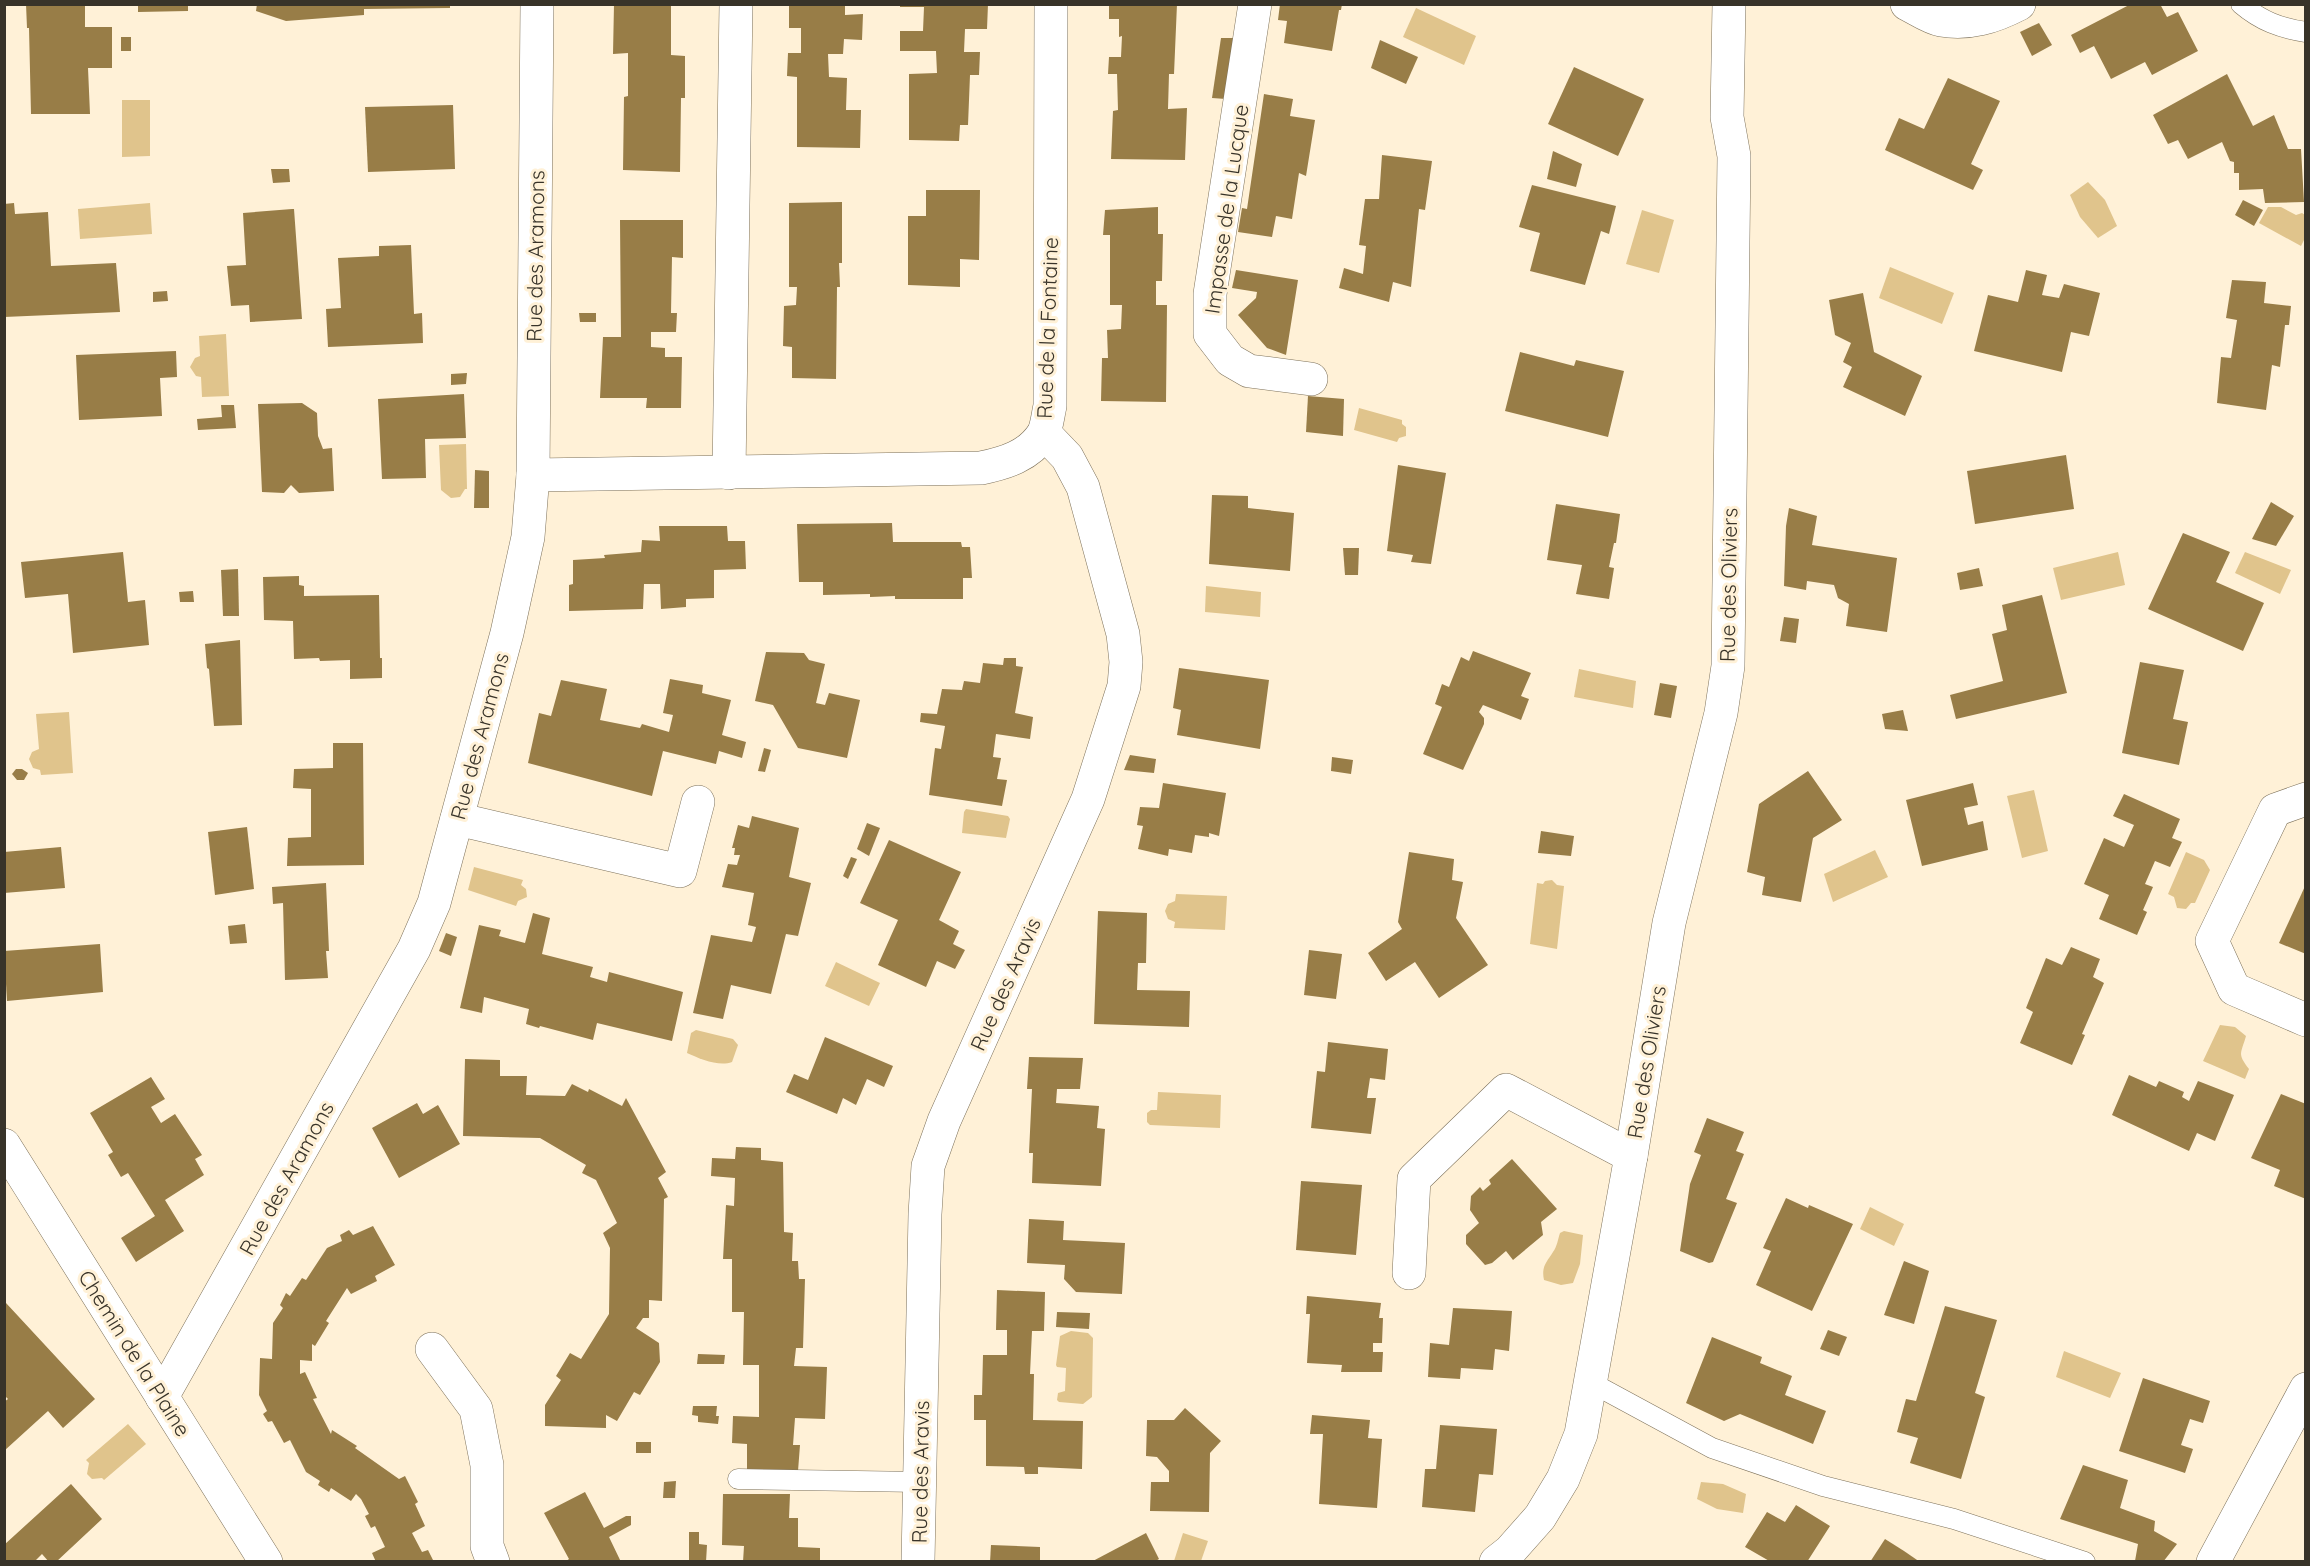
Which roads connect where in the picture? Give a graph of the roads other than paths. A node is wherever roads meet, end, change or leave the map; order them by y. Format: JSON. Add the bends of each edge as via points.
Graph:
{"nodes":[{"id":1,"x":537,"y":4,"type":"edge"},
{"id":2,"x":736,"y":4,"type":"edge"},
{"id":3,"x":1051,"y":4,"type":"edge"},
{"id":4,"x":1255,"y":4,"type":"edge"},
{"id":5,"x":1728,"y":4,"type":"edge"},
{"id":6,"x":1907,"y":4,"type":"edge"},
{"id":7,"x":2019,"y":4,"type":"edge"},
{"id":8,"x":2241,"y":4,"type":"edge"},
{"id":9,"x":2306,"y":32,"type":"edge"},
{"id":10,"x":1311,"y":379,"type":"dead end"},
{"id":11,"x":1044,"y":433,"type":"junction"},
{"id":12,"x":729,"y":473,"type":"junction"},
{"id":13,"x":533,"y":475,"type":"junction"},
{"id":14,"x":2306,"y":799,"type":"edge"},
{"id":15,"x":699,"y":802,"type":"dead end"},
{"id":16,"x":458,"y":819,"type":"junction"},
{"id":17,"x":2306,"y":1020,"type":"edge"},
{"id":18,"x":4,"y":1145,"type":"edge"},
{"id":19,"x":1631,"y":1156,"type":"junction"},
{"id":20,"x":1409,"y":1273,"type":"dead end"},
{"id":21,"x":432,"y":1349,"type":"dead end"},
{"id":22,"x":1590,"y":1382,"type":"junction"},
{"id":23,"x":2306,"y":1389,"type":"edge"},
{"id":24,"x":162,"y":1397,"type":"junction"},
{"id":25,"x":738,"y":1479,"type":"dead end"},
{"id":26,"x":920,"y":1482,"type":"junction"},
{"id":27,"x":266,"y":1562,"type":"edge"},
{"id":28,"x":493,"y":1562,"type":"edge"},
{"id":29,"x":918,"y":1562,"type":"edge"},
{"id":30,"x":1496,"y":1562,"type":"edge"},
{"id":31,"x":2085,"y":1562,"type":"edge"},
{"id":32,"x":2213,"y":1562,"type":"edge"}],
"edges":[{"from":1,"to":13,"type":"street","name":"Rue des Aramons"},
{"from":2,"to":12,"type":"street"},
{"from":3,"to":11,"type":"street","name":"Rue de la Fontaine","via":[[1050,406]]},
{"from":4,"to":10,"type":"street","name":"Impasse de la Lucque","via":[[1210,294],[1210,334],[1230,360],[1249,371]]},
{"from":5,"to":19,"type":"street","name":"Rue des Oliviers","via":[[1727,117],[1734,156],[1728,666],[1721,713],[1669,923]]},
{"from":6,"to":7,"type":"street","via":[[1940,20],[1970,22]]},
{"from":8,"to":9,"type":"lane","via":[[2282,29]]},
{"from":11,"to":12,"type":"street","name":"Rue de la Fontaine","via":[[1025,453],[1005,463],[981,468]]},
{"from":11,"to":26,"type":"street","name":"Rue des Aravis","via":[[1066,457],[1083,486],[1123,634],[1124,686],[1088,799],[944,1121],[928,1166]]},
{"from":12,"to":13,"type":"street","name":"Rue de la Fontaine"},
{"from":13,"to":16,"type":"street","name":"Rue des Aramons","via":[[528,537]]},
{"from":14,"to":17,"type":"street","via":[[2275,810],[2212,941],[2234,990]]},
{"from":15,"to":16,"type":"street","via":[[680,871]]},
{"from":16,"to":24,"type":"street","name":"Rue des Aramons","via":[[434,903],[414,949]]},
{"from":18,"to":24,"type":"street","name":"Chemin de la Plaine"},
{"from":19,"to":20,"type":"street","name":"Rue des Oliviers","via":[[1506,1090],[1414,1179]]},
{"from":19,"to":22,"type":"street","name":"Rue des Oliviers"},
{"from":21,"to":28,"type":"street","via":[[476,1409],[488,1465],[487,1546]]},
{"from":22,"to":30,"type":"street","name":"Rue des Oliviers","via":[[1581,1434],[1563,1479],[1540,1517]]},
{"from":22,"to":31,"type":"lane","via":[[1712,1448],[1823,1486],[1954,1519]]},
{"from":23,"to":32,"type":"street"},
{"from":24,"to":27,"type":"street","name":"Chemin de la Plaine"},
{"from":25,"to":26,"type":"lane"},
{"from":26,"to":29,"type":"street","name":"Rue des Aravis"}]}
